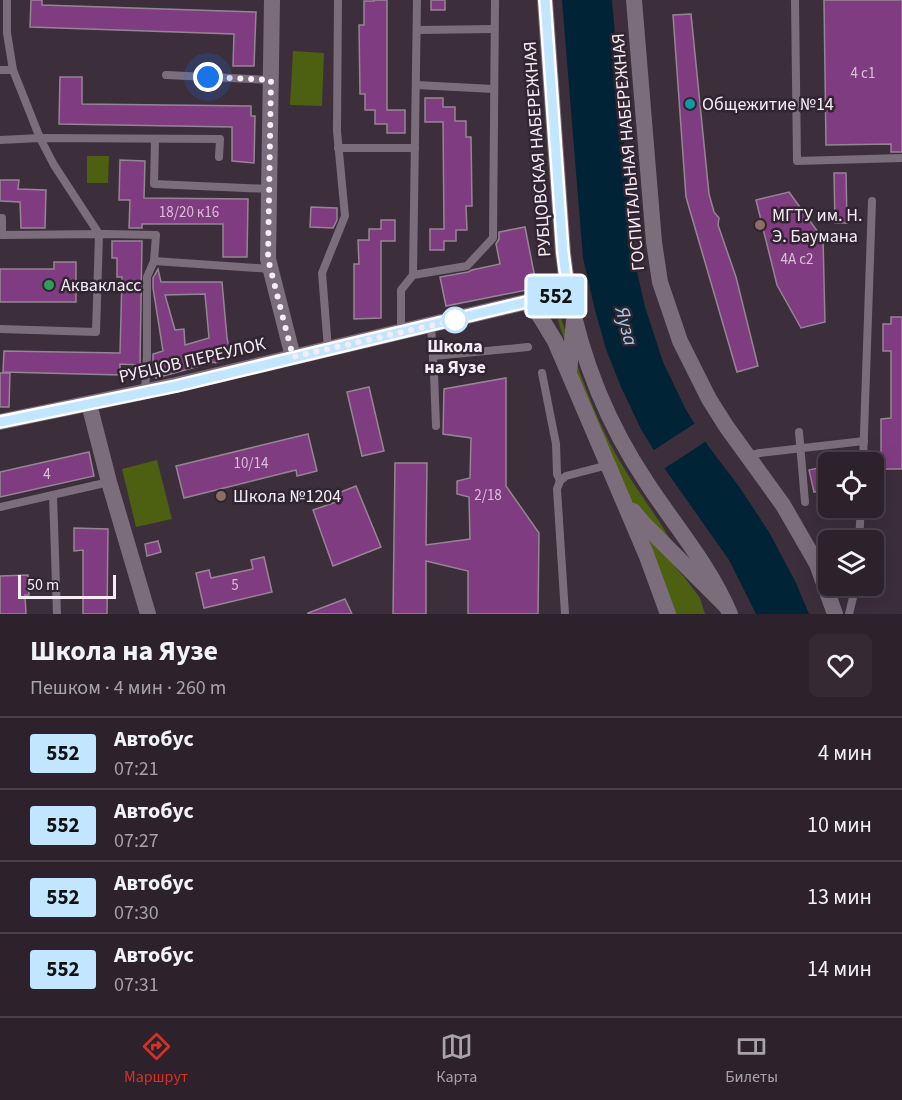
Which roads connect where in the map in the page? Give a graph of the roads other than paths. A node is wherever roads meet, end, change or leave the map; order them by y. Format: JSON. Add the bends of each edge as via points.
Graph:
{"nodes":[{"id":1,"x":8,"y":0,"type":"edge"},
{"id":2,"x":272,"y":0,"type":"edge"},
{"id":3,"x":338,"y":0,"type":"edge"},
{"id":4,"x":417,"y":0,"type":"edge"},
{"id":5,"x":495,"y":0,"type":"edge"},
{"id":6,"x":545,"y":0,"type":"edge"},
{"id":7,"x":634,"y":0,"type":"edge"},
{"id":8,"x":795,"y":0,"type":"edge"},
{"id":9,"x":495,"y":29,"type":"junction"},
{"id":10,"x":417,"y":30,"type":"junction"},
{"id":11,"x":0,"y":70,"type":"edge"},
{"id":12,"x":13,"y":70,"type":"junction"},
{"id":13,"x":166,"y":75,"type":"dead end"},
{"id":14,"x":271,"y":80,"type":"junction"},
{"id":15,"x":416,"y":85,"type":"junction"},
{"id":16,"x":494,"y":89,"type":"junction"},
{"id":17,"x":40,"y":138,"type":"junction"},
{"id":18,"x":155,"y":139,"type":"junction"},
{"id":19,"x":0,"y":140,"type":"edge"},
{"id":20,"x":338,"y":148,"type":"junction"},
{"id":21,"x":415,"y":148,"type":"junction"},
{"id":22,"x":219,"y":157,"type":"dead end"},
{"id":23,"x":902,"y":158,"type":"edge"},
{"id":24,"x":269,"y":189,"type":"junction"},
{"id":25,"x":872,"y":201,"type":"dead end"},
{"id":26,"x":0,"y":218,"type":"edge"},
{"id":27,"x":99,"y":234,"type":"junction"},
{"id":28,"x":154,"y":261,"type":"junction"},
{"id":29,"x":271,"y":269,"type":"junction"},
{"id":30,"x":413,"y":275,"type":"junction"},
{"id":31,"x":568,"y":292,"type":"junction"},
{"id":32,"x":526,"y":303,"type":"junction"},
{"id":33,"x":574,"y":317,"type":"junction"},
{"id":34,"x":431,"y":325,"type":"junction"},
{"id":35,"x":0,"y":329,"type":"edge"},
{"id":36,"x":401,"y":332,"type":"junction"},
{"id":37,"x":528,"y":347,"type":"dead end"},
{"id":38,"x":328,"y":349,"type":"junction"},
{"id":39,"x":434,"y":356,"type":"junction"},
{"id":40,"x":293,"y":357,"type":"junction"},
{"id":41,"x":542,"y":373,"type":"dead end"},
{"id":42,"x":569,"y":373,"type":"junction"},
{"id":43,"x":145,"y":392,"type":"junction"},
{"id":44,"x":89,"y":404,"type":"junction"},
{"id":45,"x":0,"y":422,"type":"edge"},
{"id":46,"x":436,"y":426,"type":"dead end"},
{"id":47,"x":799,"y":432,"type":"dead end"},
{"id":48,"x":864,"y":441,"type":"junction"},
{"id":49,"x":800,"y":448,"type":"junction"},
{"id":50,"x":863,"y":452,"type":"edge"},
{"id":51,"x":748,"y":456,"type":"junction"},
{"id":52,"x":608,"y":465,"type":"junction"},
{"id":53,"x":560,"y":481,"type":"junction"},
{"id":54,"x":109,"y":482,"type":"junction"},
{"id":55,"x":616,"y":485,"type":"junction"},
{"id":56,"x":53,"y":495,"type":"junction"},
{"id":57,"x":805,"y":502,"type":"dead end"},
{"id":58,"x":0,"y":507,"type":"edge"},
{"id":59,"x":853,"y":596,"type":"edge"},
{"id":60,"x":729,"y":611,"type":"edge"},
{"id":61,"x":57,"y":614,"type":"edge"},
{"id":62,"x":148,"y":614,"type":"edge"},
{"id":63,"x":565,"y":614,"type":"edge"},
{"id":64,"x":668,"y":614,"type":"edge"},
{"id":65,"x":836,"y":614,"type":"edge"},
{"id":66,"x":849,"y":614,"type":"edge"}],
"edges":[{"from":1,"to":12,"type":"lane","via":[[7,33]]},
{"from":2,"to":14,"type":"street"},
{"from":3,"to":20,"type":"lane"},
{"from":4,"to":10,"type":"lane"},
{"from":5,"to":9,"type":"lane"},
{"from":6,"to":31,"type":"street","name":"РУБЦОВСКАЯ НАБЕРЕЖНАЯ"},
{"from":7,"to":51,"type":"street","name":"ГОСПИТАЛЬНАЯ НАБЕРЕЖНАЯ","via":[[660,282],[680,341],[709,399]]},
{"from":8,"to":23,"type":"lane","via":[[797,160]]},
{"from":9,"to":10,"type":"lane"},
{"from":9,"to":16,"type":"lane"},
{"from":10,"to":15,"type":"lane"},
{"from":11,"to":12,"type":"lane"},
{"from":12,"to":17,"type":"lane"},
{"from":13,"to":14,"type":"lane"},
{"from":14,"to":24,"type":"street"},
{"from":15,"to":16,"type":"lane"},
{"from":15,"to":21,"type":"lane"},
{"from":16,"to":30,"type":"lane","via":[[493,238],[467,266]]},
{"from":17,"to":18,"type":"lane"},
{"from":17,"to":19,"type":"lane"},
{"from":17,"to":27,"type":"lane"},
{"from":18,"to":22,"type":"lane","via":[[220,140]]},
{"from":18,"to":24,"type":"lane","via":[[154,184]]},
{"from":20,"to":21,"type":"lane"},
{"from":20,"to":38,"type":"lane","via":[[345,216],[322,273]]},
{"from":21,"to":30,"type":"lane"},
{"from":24,"to":29,"type":"street"},
{"from":25,"to":48,"type":"lane"},
{"from":26,"to":27,"type":"lane","via":[[2,235]]},
{"from":27,"to":28,"type":"lane","via":[[156,235]]},
{"from":27,"to":35,"type":"lane","via":[[96,332]]},
{"from":28,"to":29,"type":"lane"},
{"from":28,"to":43,"type":"lane","via":[[147,277]]},
{"from":29,"to":40,"type":"street"},
{"from":30,"to":36,"type":"lane","via":[[401,290]]},
{"from":31,"to":32,"type":"street","name":"РУБЦОВ ПЕРЕУЛОК"},
{"from":31,"to":33,"type":"street","name":"РУБЦОВСКАЯ НАБЕРЕЖНАЯ"},
{"from":32,"to":34,"type":"street","name":"РУБЦОВ ПЕРЕУЛОК"},
{"from":32,"to":42,"type":"street","via":[[538,313]]},
{"from":33,"to":42,"type":"street"},
{"from":33,"to":60,"type":"street","name":"РУБЦОВСКАЯ НАБЕРЕЖНАЯ","via":[[590,370],[626,449]]},
{"from":34,"to":36,"type":"street","name":"РУБЦОВ ПЕРЕУЛОК"},
{"from":34,"to":39,"type":"lane"},
{"from":36,"to":38,"type":"street","name":"РУБЦОВ ПЕРЕУЛОК"},
{"from":37,"to":39,"type":"lane"},
{"from":38,"to":40,"type":"street","name":"РУБЦОВ ПЕРЕУЛОК"},
{"from":39,"to":46,"type":"lane"},
{"from":40,"to":43,"type":"street","name":"РУБЦОВ ПЕРЕУЛОК"},
{"from":41,"to":53,"type":"lane"},
{"from":42,"to":52,"type":"street"},
{"from":43,"to":44,"type":"street","name":"РУБЦОВ ПЕРЕУЛОК"},
{"from":44,"to":45,"type":"street","name":"РУБЦОВ ПЕРЕУЛОК"},
{"from":44,"to":54,"type":"street"},
{"from":47,"to":49,"type":"lane"},
{"from":48,"to":49,"type":"lane"},
{"from":48,"to":50,"type":"lane"},
{"from":49,"to":51,"type":"lane"},
{"from":49,"to":57,"type":"lane"},
{"from":51,"to":65,"type":"street","name":"ГОСПИТАЛЬНАЯ НАБЕРЕЖНАЯ","via":[[783,505],[817,564]]},
{"from":52,"to":53,"type":"lane"},
{"from":52,"to":55,"type":"street"},
{"from":53,"to":63,"type":"lane","via":[[557,489]]},
{"from":54,"to":56,"type":"lane"},
{"from":54,"to":62,"type":"street"},
{"from":55,"to":60,"type":"street","via":[[636,516]]},
{"from":55,"to":64,"type":"street"},
{"from":56,"to":58,"type":"lane"},
{"from":56,"to":61,"type":"lane"},
{"from":59,"to":66,"type":"lane"}]}
